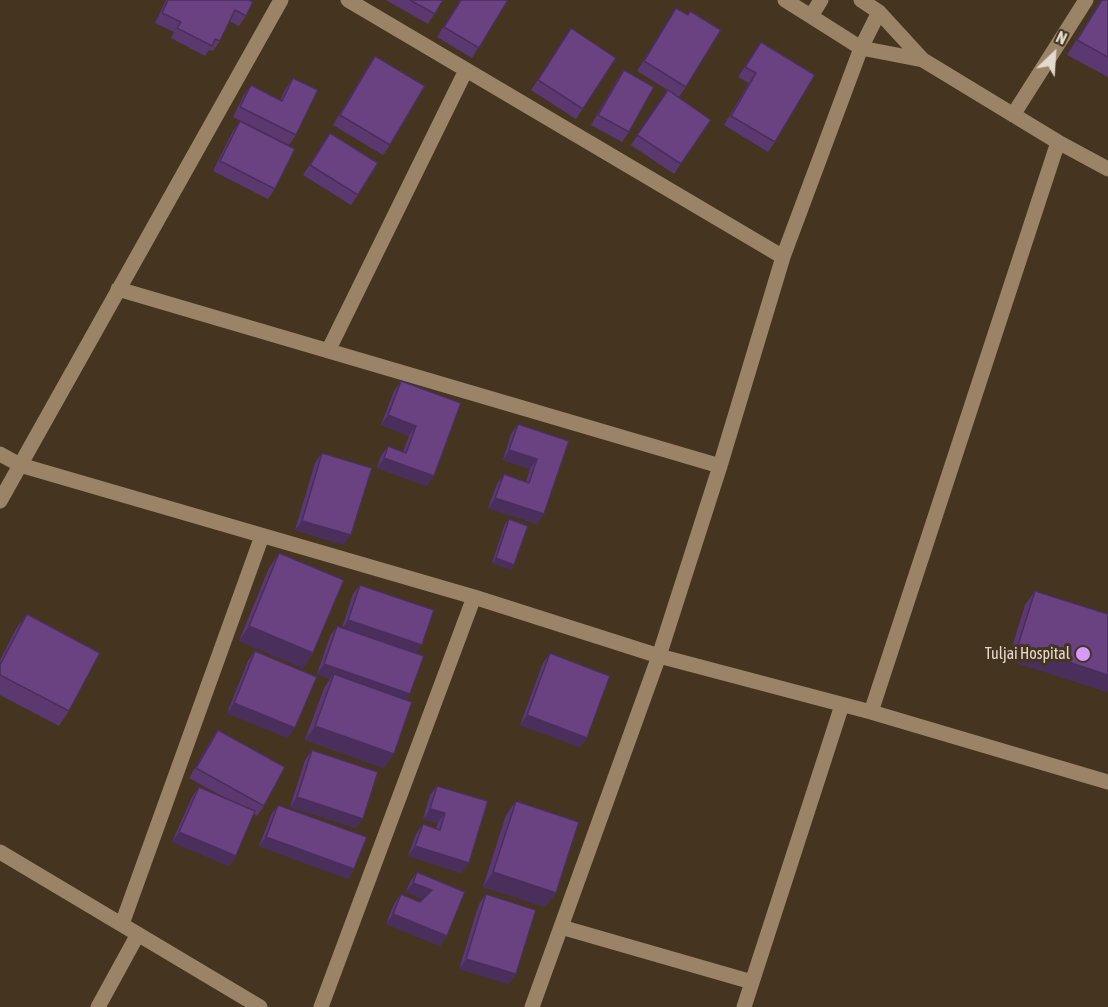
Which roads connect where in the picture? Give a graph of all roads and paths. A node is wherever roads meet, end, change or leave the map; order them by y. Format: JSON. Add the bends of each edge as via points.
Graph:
{"nodes":[{"id":1,"x":281,"y":0,"type":"edge"},
{"id":2,"x":348,"y":0,"type":"edge"},
{"id":3,"x":785,"y":0,"type":"edge"},
{"id":4,"x":821,"y":0,"type":"edge"},
{"id":5,"x":861,"y":0,"type":"edge"},
{"id":6,"x":1086,"y":0,"type":"edge"},
{"id":7,"x":879,"y":12,"type":"junction"},
{"id":8,"x":810,"y":16,"type":"junction"},
{"id":9,"x":861,"y":48,"type":"junction"},
{"id":10,"x":923,"y":60,"type":"junction"},
{"id":11,"x":466,"y":70,"type":"junction"},
{"id":12,"x":1013,"y":115,"type":"junction"},
{"id":13,"x":1058,"y":142,"type":"junction"},
{"id":14,"x":1108,"y":169,"type":"edge"},
{"id":15,"x":783,"y":257,"type":"junction"},
{"id":16,"x":118,"y":289,"type":"junction"},
{"id":17,"x":328,"y":351,"type":"junction"},
{"id":18,"x":0,"y":454,"type":"edge"},
{"id":19,"x":20,"y":465,"type":"junction"},
{"id":20,"x":720,"y":466,"type":"junction"},
{"id":21,"x":0,"y":501,"type":"edge"},
{"id":22,"x":262,"y":536,"type":"junction"},
{"id":23,"x":474,"y":597,"type":"junction"},
{"id":24,"x":659,"y":656,"type":"junction"},
{"id":25,"x":842,"y":705,"type":"junction"},
{"id":26,"x":871,"y":712,"type":"junction"},
{"id":27,"x":1108,"y":782,"type":"edge"},
{"id":28,"x":0,"y":852,"type":"edge"},
{"id":29,"x":122,"y":924,"type":"junction"},
{"id":30,"x":561,"y":927,"type":"junction"},
{"id":31,"x":138,"y":934,"type":"junction"},
{"id":32,"x":752,"y":982,"type":"junction"},
{"id":33,"x":98,"y":1007,"type":"edge"},
{"id":34,"x":260,"y":1007,"type":"edge"},
{"id":35,"x":321,"y":1007,"type":"edge"},
{"id":36,"x":532,"y":1007,"type":"edge"},
{"id":37,"x":744,"y":1007,"type":"edge"}],
"edges":[{"from":1,"to":16,"type":"street"},
{"from":2,"to":11,"type":"street"},
{"from":3,"to":8,"type":"street"},
{"from":4,"to":8,"type":"street"},
{"from":5,"to":7,"type":"street"},
{"from":6,"to":12,"type":"street"},
{"from":7,"to":9,"type":"street"},
{"from":7,"to":10,"type":"street"},
{"from":8,"to":9,"type":"street"},
{"from":9,"to":10,"type":"street"},
{"from":9,"to":15,"type":"street"},
{"from":10,"to":12,"type":"street"},
{"from":11,"to":15,"type":"street"},
{"from":11,"to":17,"type":"street"},
{"from":12,"to":13,"type":"street"},
{"from":13,"to":14,"type":"street"},
{"from":13,"to":26,"type":"street"},
{"from":15,"to":20,"type":"street"},
{"from":16,"to":17,"type":"street"},
{"from":16,"to":19,"type":"street"},
{"from":17,"to":20,"type":"street"},
{"from":18,"to":19,"type":"street"},
{"from":19,"to":21,"type":"street"},
{"from":19,"to":22,"type":"street"},
{"from":20,"to":24,"type":"street"},
{"from":22,"to":23,"type":"street"},
{"from":22,"to":29,"type":"street"},
{"from":23,"to":24,"type":"street"},
{"from":23,"to":35,"type":"street"},
{"from":24,"to":25,"type":"street"},
{"from":24,"to":30,"type":"street"},
{"from":25,"to":26,"type":"street"},
{"from":25,"to":32,"type":"street"},
{"from":26,"to":27,"type":"street"},
{"from":28,"to":29,"type":"street"},
{"from":29,"to":31,"type":"street"},
{"from":30,"to":32,"type":"street"},
{"from":30,"to":36,"type":"street"},
{"from":31,"to":33,"type":"street"},
{"from":31,"to":34,"type":"street"},
{"from":32,"to":37,"type":"street"}]}
